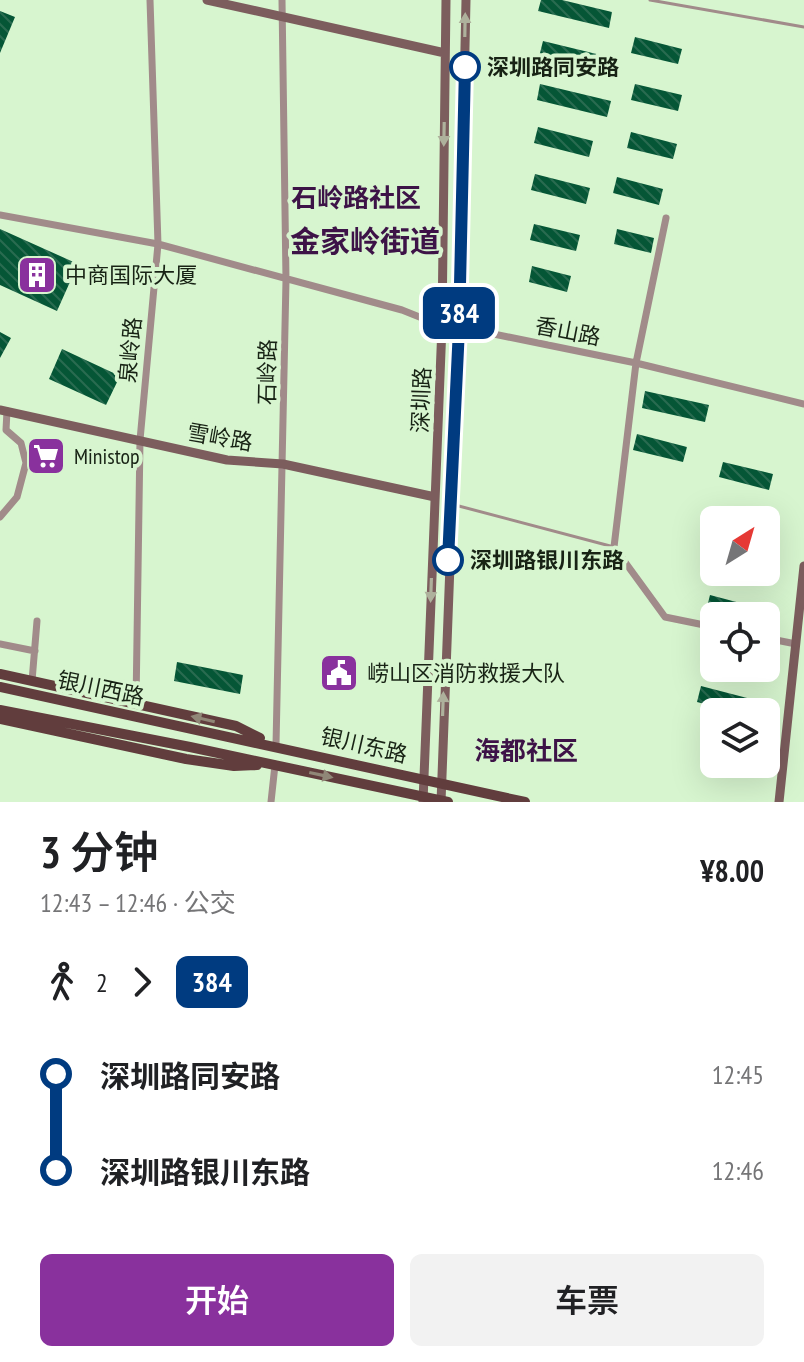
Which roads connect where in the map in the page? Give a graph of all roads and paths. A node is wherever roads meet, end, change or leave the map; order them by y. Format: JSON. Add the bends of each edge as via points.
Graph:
{"nodes":[{"id":1,"x":150,"y":0,"type":"edge"},
{"id":2,"x":207,"y":0,"type":"edge"},
{"id":3,"x":282,"y":0,"type":"edge"},
{"id":4,"x":446,"y":0,"type":"edge"},
{"id":5,"x":466,"y":0,"type":"edge"},
{"id":6,"x":650,"y":0,"type":"edge"},
{"id":7,"x":282,"y":15,"type":"junction"},
{"id":8,"x":804,"y":27,"type":"edge"},
{"id":9,"x":445,"y":53,"type":"junction"},
{"id":10,"x":0,"y":215,"type":"edge"},
{"id":11,"x":666,"y":218,"type":"dead end"},
{"id":12,"x":158,"y":244,"type":"junction"},
{"id":13,"x":286,"y":280,"type":"junction"},
{"id":14,"x":442,"y":326,"type":"junction"},
{"id":15,"x":459,"y":328,"type":"junction"},
{"id":16,"x":636,"y":363,"type":"junction"},
{"id":17,"x":804,"y":404,"type":"edge"},
{"id":18,"x":4,"y":411,"type":"edge"},
{"id":19,"x":140,"y":440,"type":"junction"},
{"id":20,"x":283,"y":464,"type":"junction"},
{"id":21,"x":435,"y":497,"type":"junction"},
{"id":22,"x":451,"y":504,"type":"junction"},
{"id":23,"x":0,"y":517,"type":"edge"},
{"id":24,"x":614,"y":547,"type":"junction"},
{"id":25,"x":804,"y":566,"type":"edge"},
{"id":26,"x":802,"y":613,"type":"edge"},
{"id":27,"x":37,"y":621,"type":"dead end"},
{"id":28,"x":700,"y":624,"type":"edge"},
{"id":29,"x":780,"y":641,"type":"edge"},
{"id":30,"x":0,"y":644,"type":"edge"},
{"id":31,"x":796,"y":644,"type":"junction"},
{"id":32,"x":35,"y":651,"type":"junction"},
{"id":33,"x":0,"y":674,"type":"edge"},
{"id":34,"x":32,"y":681,"type":"junction"},
{"id":35,"x":0,"y":687,"type":"edge"},
{"id":36,"x":136,"y":704,"type":"junction"},
{"id":37,"x":0,"y":710,"type":"edge"},
{"id":38,"x":0,"y":719,"type":"edge"},
{"id":39,"x":193,"y":729,"type":"joint"},
{"id":40,"x":276,"y":745,"type":"junction"},
{"id":41,"x":275,"y":765,"type":"junction"},
{"id":42,"x":424,"y":779,"type":"junction"},
{"id":43,"x":441,"y":782,"type":"junction"},
{"id":44,"x":423,"y":799,"type":"edge"},
{"id":45,"x":443,"y":801,"type":"edge"},
{"id":46,"x":271,"y":802,"type":"edge"},
{"id":47,"x":525,"y":802,"type":"edge"},
{"id":48,"x":779,"y":802,"type":"edge"}],
"edges":[{"from":1,"to":12,"type":"street","name":"泉岭路"},
{"from":2,"to":7,"type":"main road"},
{"from":3,"to":7,"type":"street","name":"石岭路","number":"石岭路"},
{"from":4,"to":9,"type":"main road","name":"深圳路"},
{"from":15,"to":5,"type":"main road","name":"深圳路","one_way":true},
{"from":6,"to":8,"type":"lane"},
{"from":7,"to":9,"type":"main road"},
{"from":7,"to":13,"type":"street","name":"石岭路","number":"石岭路"},
{"from":9,"to":14,"type":"main road","name":"深圳路","one_way":true},
{"from":10,"to":12,"type":"street","name":"香山路"},
{"from":11,"to":16,"type":"street"},
{"from":12,"to":13,"type":"street","name":"香山路"},
{"from":12,"to":19,"type":"street","name":"泉岭路"},
{"from":13,"to":14,"type":"street","name":"香山路","via":[[402,310]]},
{"from":13,"to":20,"type":"street","name":"石岭路","number":"石岭路"},
{"from":14,"to":15,"type":"street","name":"香山路"},
{"from":14,"to":21,"type":"main road","name":"深圳路"},
{"from":15,"to":16,"type":"street","name":"香山路"},
{"from":15,"to":22,"type":"main road","name":"深圳路"},
{"from":16,"to":17,"type":"street","name":"香山路"},
{"from":16,"to":24,"type":"street"},
{"from":18,"to":19,"type":"main road","name":"雪岭路"},
{"from":18,"to":23,"type":"street","via":[[6,430],[21,443],[26,463],[17,497]]},
{"from":19,"to":20,"type":"main road","name":"雪岭路","via":[[227,460]]},
{"from":19,"to":36,"type":"street","name":"泉岭路"},
{"from":20,"to":21,"type":"main road","name":"雪岭路"},
{"from":20,"to":40,"type":"street","name":"石岭路","number":"石岭路"},
{"from":21,"to":42,"type":"main road","name":"深圳路","one_way":true},
{"from":22,"to":24,"type":"lane"},
{"from":43,"to":22,"type":"main road","name":"深圳路","one_way":true},
{"from":24,"to":28,"type":"street","via":[[665,617]]},
{"from":25,"to":26,"type":"main road"},
{"from":26,"to":31,"type":"main road"},
{"from":27,"to":32,"type":"street"},
{"from":29,"to":31,"type":"street"},
{"from":30,"to":32,"type":"street"},
{"from":31,"to":48,"type":"main road"},
{"from":32,"to":34,"type":"street"},
{"from":33,"to":34,"type":"main road"},
{"from":34,"to":36,"type":"main road"},
{"from":35,"to":39,"type":"main road","name":"银川西路"},
{"from":40,"to":36,"type":"main road","one_way":true,"via":[[236,726]]},
{"from":37,"to":41,"type":"main road","name":"银川东路"},
{"from":38,"to":41,"type":"main road","via":[[186,759]]},
{"from":39,"to":40,"type":"main road","name":"银川东路"},
{"from":40,"to":42,"type":"main road","name":"银川东路"},
{"from":41,"to":44,"type":"main road","name":"银川东路","one_way":true},
{"from":41,"to":46,"type":"street"},
{"from":42,"to":43,"type":"main road","name":"银川东路"},
{"from":42,"to":44,"type":"main road","name":"深圳路"},
{"from":43,"to":45,"type":"main road","name":"深圳路"},
{"from":43,"to":47,"type":"main road","name":"银川东路"},
{"from":44,"to":45,"type":"main road","name":"银川东路"}]}
